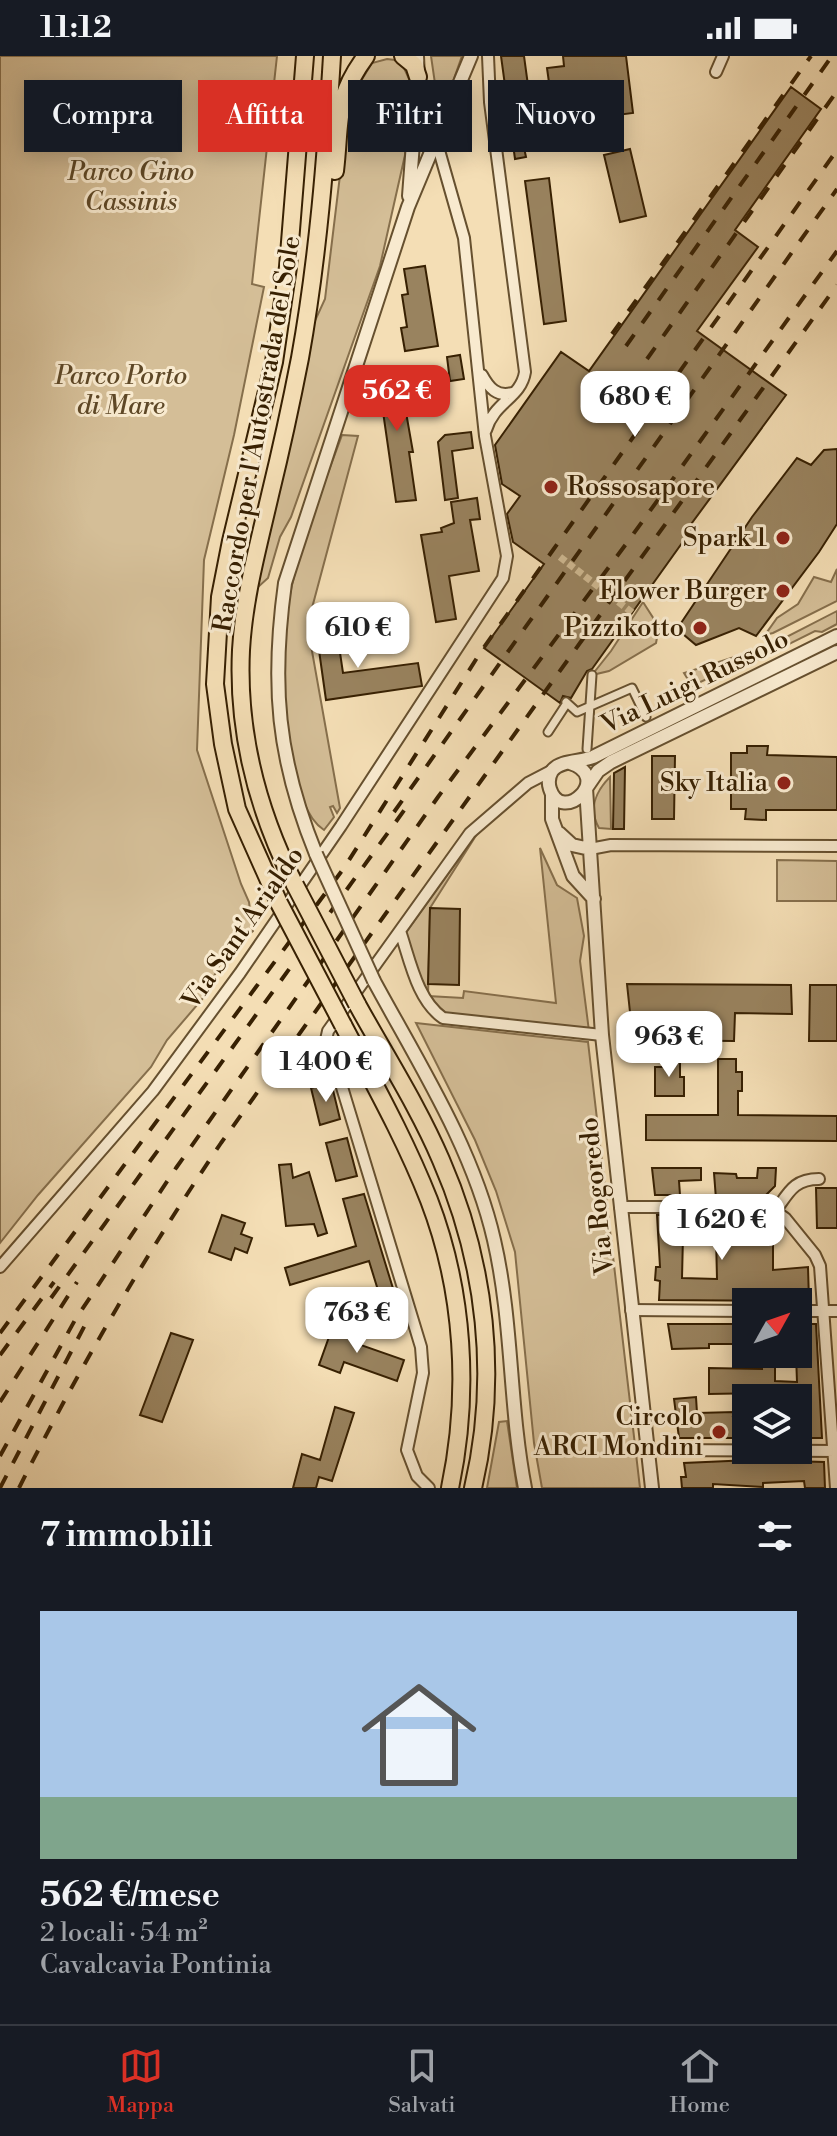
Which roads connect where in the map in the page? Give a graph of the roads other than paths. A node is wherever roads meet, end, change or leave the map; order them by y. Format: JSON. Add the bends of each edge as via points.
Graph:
{"nodes":[{"id":1,"x":305,"y":56,"type":"edge"},
{"id":2,"x":332,"y":56,"type":"edge"},
{"id":3,"x":403,"y":56,"type":"edge"},
{"id":4,"x":417,"y":56,"type":"edge"},
{"id":5,"x":471,"y":56,"type":"edge"},
{"id":6,"x":488,"y":56,"type":"edge"},
{"id":7,"x":723,"y":56,"type":"edge"},
{"id":8,"x":366,"y":58,"type":"edge"},
{"id":9,"x":716,"y":72,"type":"dead end"},
{"id":10,"x":418,"y":77,"type":"junction"},
{"id":11,"x":419,"y":80,"type":"edge"},
{"id":12,"x":461,"y":80,"type":"edge"},
{"id":13,"x":431,"y":152,"type":"edge"},
{"id":14,"x":439,"y":152,"type":"edge"},
{"id":15,"x":408,"y":207,"type":"junction"},
{"id":16,"x":306,"y":323,"type":"junction"},
{"id":17,"x":478,"y":366,"type":"junction"},
{"id":18,"x":515,"y":393,"type":"junction"},
{"id":19,"x":485,"y":436,"type":"junction"},
{"id":20,"x":837,"y":636,"type":"edge"},
{"id":21,"x":837,"y":652,"type":"edge"},
{"id":22,"x":592,"y":675,"type":"dead end"},
{"id":23,"x":591,"y":705,"type":"junction"},
{"id":24,"x":646,"y":717,"type":"dead end"},
{"id":25,"x":548,"y":732,"type":"dead end"},
{"id":26,"x":587,"y":749,"type":"dead end"},
{"id":27,"x":570,"y":763,"type":"junction"},
{"id":28,"x":553,"y":770,"type":"junction"},
{"id":29,"x":586,"y":788,"type":"junction"},
{"id":30,"x":552,"y":794,"type":"junction"},
{"id":31,"x":554,"y":827,"type":"junction"},
{"id":32,"x":837,"y":846,"type":"edge"},
{"id":33,"x":590,"y":849,"type":"junction"},
{"id":34,"x":594,"y":899,"type":"junction"},
{"id":35,"x":400,"y":931,"type":"junction"},
{"id":36,"x":602,"y":1035,"type":"junction"},
{"id":37,"x":799,"y":1170,"type":"dead end"},
{"id":38,"x":819,"y":1179,"type":"dead end"},
{"id":39,"x":799,"y":1183,"type":"junction"},
{"id":40,"x":620,"y":1207,"type":"junction"},
{"id":41,"x":776,"y":1210,"type":"junction"},
{"id":42,"x":0,"y":1267,"type":"edge"},
{"id":43,"x":631,"y":1310,"type":"junction"},
{"id":44,"x":732,"y":1311,"type":"edge"},
{"id":45,"x":831,"y":1311,"type":"edge"},
{"id":46,"x":649,"y":1450,"type":"junction"},
{"id":47,"x":836,"y":1451,"type":"edge"},
{"id":48,"x":429,"y":1488,"type":"edge"},
{"id":49,"x":450,"y":1488,"type":"edge"},
{"id":50,"x":473,"y":1488,"type":"edge"},
{"id":51,"x":525,"y":1488,"type":"edge"},
{"id":52,"x":652,"y":1488,"type":"edge"},
{"id":53,"x":836,"y":1488,"type":"edge"}],
"edges":[{"from":1,"to":49,"type":"highway","name":"Raccordo per l'Autostrada del Sole","bridge":true,"via":[[288,267],[274,362],[220,597],[215,671],[237,809],[431,1204],[459,1328],[462,1369]]},
{"from":2,"to":16,"type":"highway","name":"Raccordo per l'Autostrada del Sole","via":[[323,191]]},
{"from":3,"to":10,"type":"highway"},
{"from":4,"to":10,"type":"street"},
{"from":5,"to":12,"type":"street"},
{"from":6,"to":18,"type":"street","via":[[525,372]]},
{"from":7,"to":9,"type":"street"},
{"from":8,"to":16,"type":"highway","via":[[339,110],[322,283]]},
{"from":10,"to":11,"type":"street","name":"Via Sant'Arialdo"},
{"from":10,"to":15,"type":"street"},
{"from":13,"to":15,"type":"street"},
{"from":14,"to":17,"type":"street","name":"Via Sant'Arialdo","via":[[464,238]]},
{"from":15,"to":51,"type":"street","bridge":true,"via":[[285,583],[277,664],[280,725],[295,797],[316,854],[374,981],[457,1137],[494,1237],[506,1301]]},
{"from":16,"to":50,"type":"highway","name":"Raccordo per l'Autostrada del Sole","bridge":true,"via":[[247,599],[241,677],[245,730],[263,813],[295,885],[440,1156],[472,1251],[488,1365]]},
{"from":17,"to":18,"type":"street","via":[[492,391]]},
{"from":17,"to":19,"type":"street","name":"Via Sant'Arialdo"},
{"from":18,"to":19,"type":"street","via":[[495,409]]},
{"from":19,"to":42,"type":"street","name":"Via Sant'Arialdo","via":[[507,556],[495,595],[240,973],[153,1091]]},
{"from":20,"to":27,"type":"street","name":"Via Luigi Russolo","via":[[593,757]]},
{"from":21,"to":29,"type":"street","name":"Via Luigi Russolo","via":[[611,762]]},
{"from":22,"to":23,"type":"street"},
{"from":23,"to":24,"type":"street","via":[[632,688]]},
{"from":23,"to":25,"type":"street","via":[[577,712],[567,703]]},
{"from":23,"to":26,"type":"street"},
{"from":27,"to":28,"type":"street"},
{"from":27,"to":29,"type":"street","via":[[582,769]]},
{"from":28,"to":30,"type":"street","via":[[548,782]]},
{"from":28,"to":35,"type":"street","via":[[528,783],[476,826]]},
{"from":29,"to":30,"type":"street","via":[[580,798],[568,802]]},
{"from":29,"to":33,"type":"street","name":"Via Rogoredo"},
{"from":30,"to":31,"type":"street"},
{"from":31,"to":33,"type":"street","via":[[572,845]]},
{"from":31,"to":34,"type":"street","via":[[573,876]]},
{"from":32,"to":33,"type":"street"},
{"from":33,"to":34,"type":"street","name":"Via Rogoredo"},
{"from":34,"to":36,"type":"street","name":"Via Rogoredo"},
{"from":35,"to":36,"type":"street","via":[[424,996],[443,1018]]},
{"from":35,"to":48,"type":"street","via":[[325,1038],[423,1360],[407,1450],[417,1476]]},
{"from":36,"to":40,"type":"street","name":"Via Rogoredo"},
{"from":37,"to":39,"type":"street"},
{"from":38,"to":39,"type":"street"},
{"from":39,"to":41,"type":"street"},
{"from":40,"to":41,"type":"street"},
{"from":40,"to":43,"type":"street","name":"Via Rogoredo"},
{"from":41,"to":45,"type":"street","via":[[815,1255]]},
{"from":43,"to":44,"type":"street"},
{"from":43,"to":46,"type":"street","name":"Via Rogoredo"},
{"from":45,"to":47,"type":"street"},
{"from":46,"to":47,"type":"street"},
{"from":46,"to":52,"type":"street","name":"Via Rogoredo"},
{"from":47,"to":53,"type":"street"}]}
